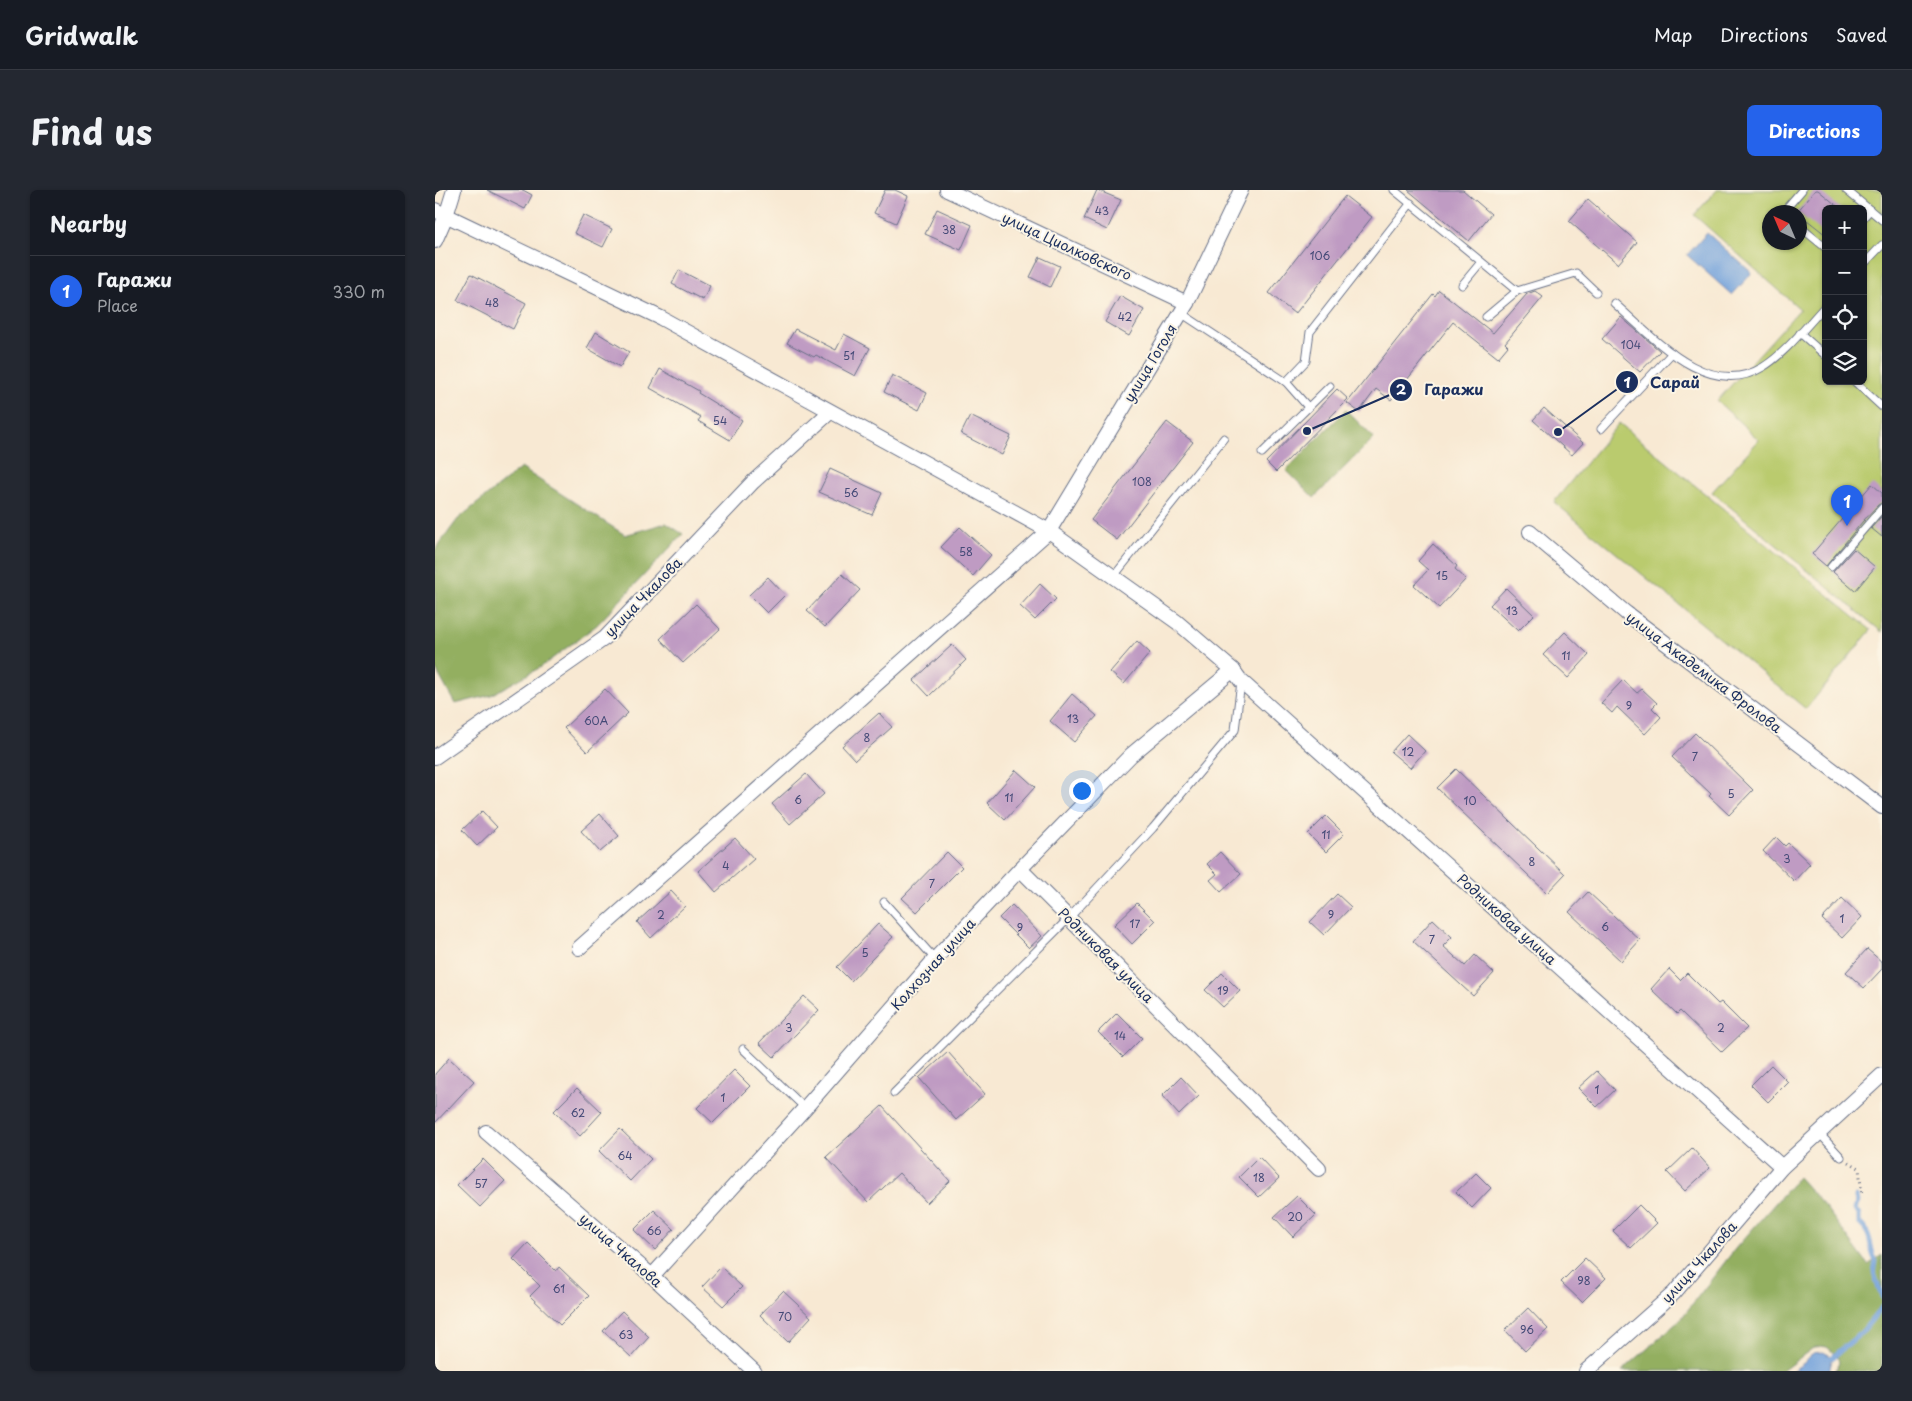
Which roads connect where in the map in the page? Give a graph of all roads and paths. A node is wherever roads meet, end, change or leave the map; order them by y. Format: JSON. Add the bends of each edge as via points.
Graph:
{"nodes":[{"id":1,"x":454,"y":190,"type":"edge"},
{"id":2,"x":947,"y":190,"type":"edge"},
{"id":3,"x":1241,"y":190,"type":"edge"},
{"id":4,"x":1394,"y":190,"type":"edge"},
{"id":5,"x":1802,"y":190,"type":"edge"},
{"id":6,"x":1845,"y":190,"type":"edge"},
{"id":7,"x":1411,"y":203,"type":"junction"},
{"id":8,"x":1789,"y":205,"type":"edge"},
{"id":9,"x":1870,"y":210,"type":"junction"},
{"id":10,"x":441,"y":213,"type":"edge"},
{"id":11,"x":1867,"y":213,"type":"edge"},
{"id":12,"x":1882,"y":220,"type":"edge"},
{"id":13,"x":1807,"y":233,"type":"edge"},
{"id":14,"x":435,"y":241,"type":"edge"},
{"id":15,"x":1882,"y":244,"type":"edge"},
{"id":16,"x":1822,"y":245,"type":"edge"},
{"id":17,"x":1867,"y":261,"type":"edge"},
{"id":18,"x":1481,"y":262,"type":"junction"},
{"id":19,"x":1462,"y":285,"type":"dead end"},
{"id":20,"x":1517,"y":291,"type":"junction"},
{"id":21,"x":1596,"y":292,"type":"dead end"},
{"id":22,"x":1613,"y":303,"type":"dead end"},
{"id":23,"x":1184,"y":308,"type":"junction"},
{"id":24,"x":1822,"y":309,"type":"edge"},
{"id":25,"x":1486,"y":317,"type":"dead end"},
{"id":26,"x":1801,"y":332,"type":"junction"},
{"id":27,"x":1822,"y":352,"type":"edge"},
{"id":28,"x":1672,"y":353,"type":"junction"},
{"id":29,"x":1286,"y":382,"type":"junction"},
{"id":30,"x":1858,"y":385,"type":"edge"},
{"id":31,"x":1330,"y":386,"type":"dead end"},
{"id":32,"x":1309,"y":407,"type":"junction"},
{"id":33,"x":1882,"y":407,"type":"edge"},
{"id":34,"x":829,"y":412,"type":"junction"},
{"id":35,"x":1601,"y":429,"type":"dead end"},
{"id":36,"x":1224,"y":438,"type":"dead end"},
{"id":37,"x":1262,"y":453,"type":"dead end"},
{"id":38,"x":1882,"y":508,"type":"edge"},
{"id":39,"x":1049,"y":531,"type":"junction"},
{"id":40,"x":1531,"y":532,"type":"dead end"},
{"id":41,"x":1831,"y":567,"type":"dead end"},
{"id":42,"x":1114,"y":576,"type":"junction"},
{"id":43,"x":1237,"y":676,"type":"junction"},
{"id":44,"x":435,"y":757,"type":"edge"},
{"id":45,"x":1882,"y":808,"type":"edge"},
{"id":46,"x":1020,"y":869,"type":"junction"},
{"id":47,"x":885,"y":902,"type":"dead end"},
{"id":48,"x":1069,"y":918,"type":"junction"},
{"id":49,"x":579,"y":948,"type":"dead end"},
{"id":50,"x":935,"y":959,"type":"junction"},
{"id":51,"x":743,"y":1049,"type":"dead end"},
{"id":52,"x":1882,"y":1075,"type":"edge"},
{"id":53,"x":894,"y":1093,"type":"dead end"},
{"id":54,"x":805,"y":1108,"type":"junction"},
{"id":55,"x":486,"y":1132,"type":"dead end"},
{"id":56,"x":1818,"y":1132,"type":"junction"},
{"id":57,"x":1841,"y":1157,"type":"dead end"},
{"id":58,"x":1782,"y":1167,"type":"junction"},
{"id":59,"x":1859,"y":1168,"type":"dead end"},
{"id":60,"x":1319,"y":1169,"type":"dead end"},
{"id":61,"x":1863,"y":1196,"type":"dead end"},
{"id":62,"x":652,"y":1276,"type":"junction"},
{"id":63,"x":754,"y":1371,"type":"edge"},
{"id":64,"x":1586,"y":1371,"type":"edge"}],
"edges":[{"from":1,"to":10,"type":"street"},
{"from":2,"to":23,"type":"street","name":"улица Циолковского"},
{"from":3,"to":23,"type":"street","name":"улица Гоголя"},
{"from":4,"to":7,"type":"lane"},
{"from":5,"to":8,"type":"lane"},
{"from":6,"to":9,"type":"lane"},
{"from":7,"to":18,"type":"lane"},
{"from":7,"to":29,"type":"lane","via":[[1311,332],[1306,361]]},
{"from":9,"to":11,"type":"lane"},
{"from":9,"to":12,"type":"lane"},
{"from":10,"to":14,"type":"street"},
{"from":10,"to":34,"type":"street","via":[[661,318]]},
{"from":13,"to":16,"type":"lane"},
{"from":15,"to":17,"type":"lane"},
{"from":18,"to":19,"type":"lane"},
{"from":18,"to":20,"type":"lane"},
{"from":20,"to":21,"type":"lane","via":[[1576,273]]},
{"from":20,"to":25,"type":"lane"},
{"from":22,"to":28,"type":"lane"},
{"from":23,"to":29,"type":"lane"},
{"from":23,"to":39,"type":"street","name":"улица Гоголя"},
{"from":24,"to":26,"type":"lane"},
{"from":26,"to":27,"type":"lane"},
{"from":26,"to":28,"type":"lane","via":[[1763,367],[1745,375],[1724,377],[1706,374]]},
{"from":28,"to":35,"type":"lane"},
{"from":29,"to":32,"type":"lane"},
{"from":30,"to":33,"type":"lane"},
{"from":31,"to":32,"type":"lane"},
{"from":32,"to":37,"type":"lane"},
{"from":34,"to":39,"type":"street"},
{"from":34,"to":44,"type":"street","name":"улица Чкалова","via":[[753,482],[605,638]]},
{"from":36,"to":42,"type":"lane"},
{"from":38,"to":41,"type":"lane"},
{"from":39,"to":42,"type":"street","name":"Родниковая улица"},
{"from":39,"to":49,"type":"street"},
{"from":40,"to":45,"type":"street","name":"улица Академика Фролова","via":[[1626,613]]},
{"from":42,"to":43,"type":"street","name":"Родниковая улица","via":[[1177,622]]},
{"from":43,"to":46,"type":"street","name":"Колхозная улица","via":[[1131,756]]},
{"from":43,"to":48,"type":"lane","via":[[1235,730],[1153,828]]},
{"from":43,"to":58,"type":"street","name":"Родниковая улица"},
{"from":46,"to":48,"type":"street","name":"Родниковая улица"},
{"from":46,"to":50,"type":"street","name":"Колхозная улица"},
{"from":47,"to":50,"type":"lane"},
{"from":48,"to":53,"type":"lane"},
{"from":48,"to":60,"type":"street","name":"Родниковая улица"},
{"from":50,"to":54,"type":"street","name":"Колхозная улица"},
{"from":51,"to":54,"type":"lane"},
{"from":52,"to":56,"type":"street","name":"улица Чкалова"},
{"from":54,"to":62,"type":"street","name":"Колхозная улица"},
{"from":55,"to":62,"type":"street","name":"улица Чкалова"},
{"from":56,"to":57,"type":"lane"},
{"from":56,"to":58,"type":"street","name":"улица Чкалова"},
{"from":58,"to":64,"type":"street","name":"улица Чкалова","via":[[1674,1293]]},
{"from":59,"to":61,"type":"path"},
{"from":62,"to":63,"type":"street","name":"улица Чкалова"}]}
